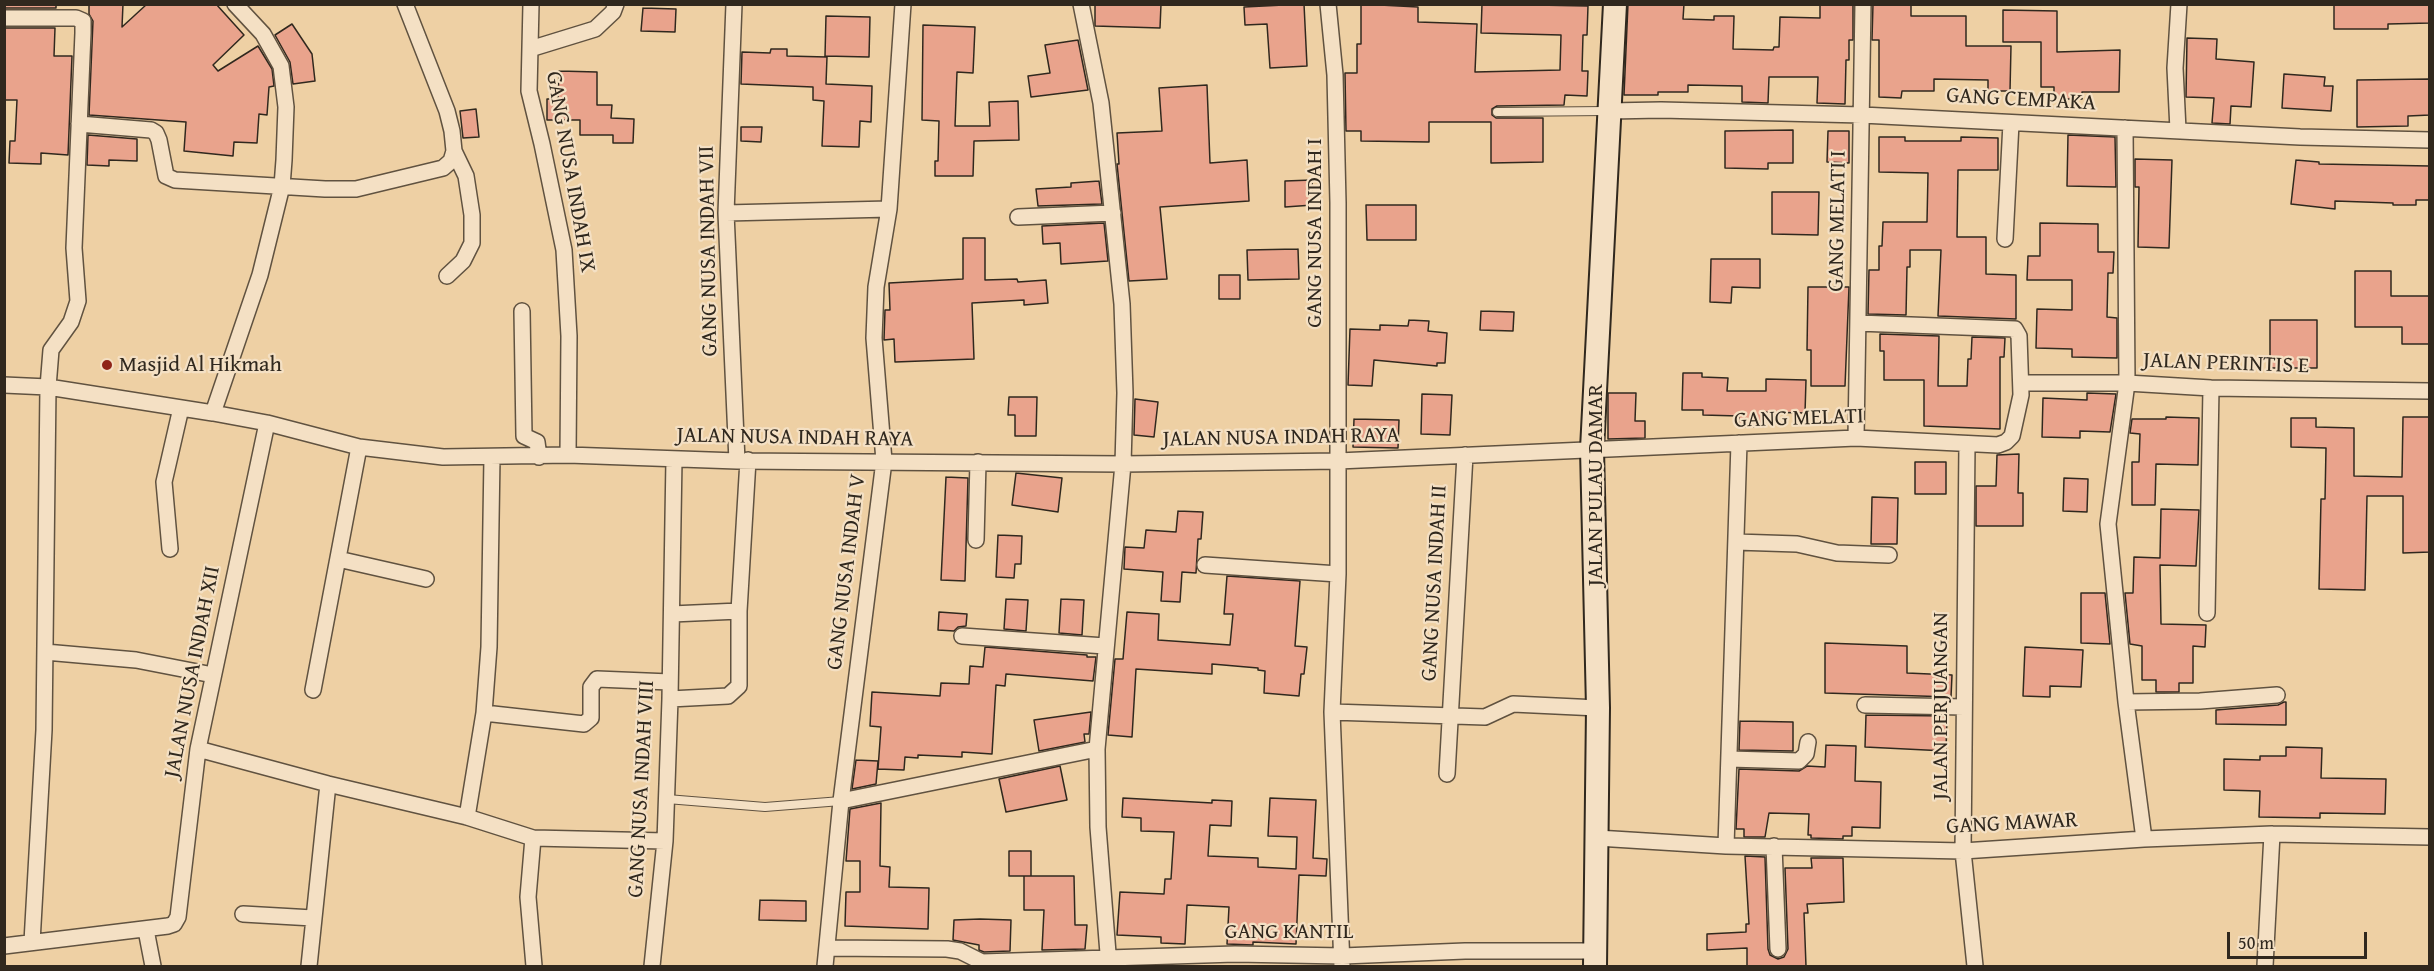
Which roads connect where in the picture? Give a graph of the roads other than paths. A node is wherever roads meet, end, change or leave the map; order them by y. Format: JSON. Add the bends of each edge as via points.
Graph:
{"nodes":[{"id":1,"x":235,"y":4,"type":"edge"},
{"id":2,"x":405,"y":4,"type":"edge"},
{"id":3,"x":531,"y":4,"type":"edge"},
{"id":4,"x":616,"y":4,"type":"edge"},
{"id":5,"x":734,"y":4,"type":"edge"},
{"id":6,"x":903,"y":4,"type":"edge"},
{"id":7,"x":1081,"y":4,"type":"edge"},
{"id":8,"x":1328,"y":4,"type":"edge"},
{"id":9,"x":1615,"y":4,"type":"edge"},
{"id":10,"x":1863,"y":4,"type":"edge"},
{"id":11,"x":2179,"y":4,"type":"edge"},
{"id":12,"x":4,"y":18,"type":"edge"},
{"id":13,"x":530,"y":49,"type":"junction"},
{"id":14,"x":1610,"y":111,"type":"junction"},
{"id":15,"x":1497,"y":112,"type":"dead end"},
{"id":16,"x":1862,"y":115,"type":"junction"},
{"id":17,"x":2011,"y":123,"type":"junction"},
{"id":18,"x":79,"y":124,"type":"junction"},
{"id":19,"x":2125,"y":128,"type":"junction"},
{"id":20,"x":2178,"y":130,"type":"junction"},
{"id":21,"x":2430,"y":140,"type":"edge"},
{"id":22,"x":454,"y":151,"type":"junction"},
{"id":23,"x":282,"y":186,"type":"junction"},
{"id":24,"x":889,"y":208,"type":"junction"},
{"id":25,"x":726,"y":213,"type":"junction"},
{"id":26,"x":1113,"y":213,"type":"junction"},
{"id":27,"x":1018,"y":217,"type":"dead end"},
{"id":28,"x":2005,"y":239,"type":"dead end"},
{"id":29,"x":447,"y":276,"type":"dead end"},
{"id":30,"x":522,"y":311,"type":"dead end"},
{"id":31,"x":1858,"y":323,"type":"junction"},
{"id":32,"x":2021,"y":383,"type":"junction"},
{"id":33,"x":2127,"y":383,"type":"junction"},
{"id":34,"x":4,"y":385,"type":"edge"},
{"id":35,"x":48,"y":387,"type":"junction"},
{"id":36,"x":2211,"y":388,"type":"junction"},
{"id":37,"x":2430,"y":391,"type":"edge"},
{"id":38,"x":182,"y":408,"type":"junction"},
{"id":39,"x":213,"y":413,"type":"junction"},
{"id":40,"x":267,"y":423,"type":"junction"},
{"id":41,"x":1856,"y":438,"type":"junction"},
{"id":42,"x":1739,"y":443,"type":"junction"},
{"id":43,"x":1967,"y":444,"type":"junction"},
{"id":44,"x":359,"y":447,"type":"junction"},
{"id":45,"x":1592,"y":449,"type":"junction"},
{"id":46,"x":1465,"y":454,"type":"junction"},
{"id":47,"x":568,"y":455,"type":"junction"},
{"id":48,"x":492,"y":457,"type":"junction"},
{"id":49,"x":538,"y":457,"type":"junction"},
{"id":50,"x":674,"y":459,"type":"junction"},
{"id":51,"x":742,"y":460,"type":"junction"},
{"id":52,"x":884,"y":461,"type":"junction"},
{"id":53,"x":1338,"y":461,"type":"junction"},
{"id":54,"x":978,"y":462,"type":"junction"},
{"id":55,"x":1123,"y":464,"type":"junction"},
{"id":56,"x":976,"y":540,"type":"dead end"},
{"id":57,"x":1737,"y":542,"type":"junction"},
{"id":58,"x":170,"y":549,"type":"dead end"},
{"id":59,"x":1889,"y":555,"type":"dead end"},
{"id":60,"x":338,"y":559,"type":"junction"},
{"id":61,"x":1206,"y":565,"type":"dead end"},
{"id":62,"x":1338,"y":574,"type":"junction"},
{"id":63,"x":426,"y":579,"type":"dead end"},
{"id":64,"x":739,"y":611,"type":"junction"},
{"id":65,"x":2207,"y":613,"type":"dead end"},
{"id":66,"x":672,"y":614,"type":"junction"},
{"id":67,"x":962,"y":636,"type":"dead end"},
{"id":68,"x":1105,"y":646,"type":"junction"},
{"id":69,"x":45,"y":652,"type":"junction"},
{"id":70,"x":213,"y":675,"type":"junction"},
{"id":71,"x":670,"y":682,"type":"junction"},
{"id":72,"x":313,"y":690,"type":"dead end"},
{"id":73,"x":2277,"y":695,"type":"dead end"},
{"id":74,"x":670,"y":699,"type":"junction"},
{"id":75,"x":2126,"y":702,"type":"junction"},
{"id":76,"x":1865,"y":705,"type":"dead end"},
{"id":77,"x":1964,"y":707,"type":"junction"},
{"id":78,"x":1598,"y":708,"type":"junction"},
{"id":79,"x":1332,"y":712,"type":"junction"},
{"id":80,"x":484,"y":713,"type":"junction"},
{"id":81,"x":1449,"y":715,"type":"junction"},
{"id":82,"x":1808,"y":742,"type":"dead end"},
{"id":83,"x":198,"y":748,"type":"junction"},
{"id":84,"x":1097,"y":749,"type":"junction"},
{"id":85,"x":1729,"y":759,"type":"junction"},
{"id":86,"x":1447,"y":774,"type":"dead end"},
{"id":87,"x":328,"y":784,"type":"junction"},
{"id":88,"x":667,"y":799,"type":"junction"},
{"id":89,"x":841,"y":801,"type":"junction"},
{"id":90,"x":466,"y":817,"type":"junction"},
{"id":91,"x":2272,"y":834,"type":"junction"},
{"id":92,"x":2430,"y":837,"type":"edge"},
{"id":93,"x":533,"y":838,"type":"junction"},
{"id":94,"x":1597,"y":838,"type":"junction"},
{"id":95,"x":2144,"y":839,"type":"junction"},
{"id":96,"x":665,"y":841,"type":"junction"},
{"id":97,"x":1726,"y":846,"type":"junction"},
{"id":98,"x":1774,"y":846,"type":"junction"},
{"id":99,"x":1963,"y":852,"type":"junction"},
{"id":100,"x":243,"y":914,"type":"dead end"},
{"id":101,"x":313,"y":918,"type":"junction"},
{"id":102,"x":146,"y":930,"type":"junction"},
{"id":103,"x":32,"y":942,"type":"junction"},
{"id":104,"x":4,"y":945,"type":"edge"},
{"id":105,"x":827,"y":948,"type":"junction"},
{"id":106,"x":1778,"y":949,"type":"dead end"},
{"id":107,"x":1595,"y":959,"type":"edge"},
{"id":108,"x":1235,"y":960,"type":"edge"},
{"id":109,"x":1342,"y":961,"type":"edge"},
{"id":110,"x":1109,"y":963,"type":"edge"},
{"id":111,"x":982,"y":964,"type":"edge"},
{"id":112,"x":153,"y":966,"type":"edge"},
{"id":113,"x":309,"y":966,"type":"edge"},
{"id":114,"x":534,"y":966,"type":"edge"},
{"id":115,"x":652,"y":966,"type":"edge"},
{"id":116,"x":825,"y":966,"type":"edge"},
{"id":117,"x":1976,"y":966,"type":"edge"},
{"id":118,"x":2265,"y":966,"type":"edge"}],
"edges":[{"from":1,"to":23,"type":"street","via":[[263,34],[281,66],[286,106]]},
{"from":2,"to":22,"type":"street","via":[[447,111]]},
{"from":3,"to":13,"type":"street","name":"GANG NUSA INDAH IX"},
{"from":4,"to":13,"type":"street","via":[[595,30]]},
{"from":5,"to":25,"type":"street","name":"GANG NUSA INDAH VII"},
{"from":6,"to":24,"type":"street","name":"GANG NUSA INDAH V"},
{"from":7,"to":26,"type":"street","via":[[1101,103]]},
{"from":8,"to":53,"type":"street","name":"GANG NUSA INDAH I","via":[[1336,110]]},
{"from":9,"to":14,"type":"street","name":"JALAN PULAU DAMAR"},
{"from":10,"to":16,"type":"street","name":"GANG MELATI I"},
{"from":11,"to":20,"type":"street","via":[[2175,68]]},
{"from":12,"to":18,"type":"street","via":[[83,21]]},
{"from":13,"to":47,"type":"street","name":"GANG NUSA INDAH IX","via":[[529,90],[564,250]]},
{"from":14,"to":15,"type":"lane"},
{"from":14,"to":16,"type":"street","name":"GANG CEMPAKA"},
{"from":14,"to":45,"type":"street","name":"JALAN PULAU DAMAR"},
{"from":16,"to":17,"type":"street","name":"GANG CEMPAKA"},
{"from":16,"to":31,"type":"street","name":"GANG MELATI I"},
{"from":17,"to":19,"type":"street","name":"GANG CEMPAKA"},
{"from":17,"to":28,"type":"street"},
{"from":18,"to":23,"type":"street","via":[[151,130],[159,140],[166,176],[175,180]]},
{"from":18,"to":35,"type":"street","via":[[74,248],[78,301],[71,322],[51,350]]},
{"from":19,"to":20,"type":"street","name":"GANG CEMPAKA"},
{"from":19,"to":33,"type":"street"},
{"from":20,"to":21,"type":"street","name":"GANG CEMPAKA"},
{"from":22,"to":23,"type":"street","via":[[443,168],[356,189]]},
{"from":22,"to":29,"type":"street","via":[[466,176],[472,243],[463,261]]},
{"from":23,"to":39,"type":"street","via":[[260,275]]},
{"from":24,"to":25,"type":"street"},
{"from":24,"to":52,"type":"street","name":"GANG NUSA INDAH V","via":[[878,262],[874,329]]},
{"from":25,"to":51,"type":"street","name":"GANG NUSA INDAH VII"},
{"from":26,"to":27,"type":"street"},
{"from":26,"to":55,"type":"street","via":[[1122,304]]},
{"from":30,"to":49,"type":"street","via":[[524,436],[537,442]]},
{"from":31,"to":32,"type":"street","via":[[2015,329],[2019,336]]},
{"from":31,"to":41,"type":"street","name":"GANG MELATI I"},
{"from":32,"to":33,"type":"street","name":"JALAN PERINTIS E"},
{"from":32,"to":43,"type":"street","name":"GANG MELATI","via":[[2016,423],[2007,442]]},
{"from":33,"to":36,"type":"street","name":"JALAN PERINTIS E"},
{"from":33,"to":75,"type":"street","via":[[2108,524]]},
{"from":34,"to":35,"type":"street","name":"JALAN NUSA INDAH RAYA"},
{"from":35,"to":38,"type":"street","name":"JALAN NUSA INDAH RAYA"},
{"from":35,"to":69,"type":"street"},
{"from":36,"to":37,"type":"street","name":"JALAN PERINTIS E"},
{"from":36,"to":65,"type":"street"},
{"from":38,"to":39,"type":"street","name":"JALAN NUSA INDAH RAYA"},
{"from":38,"to":58,"type":"street","via":[[164,482]]},
{"from":39,"to":40,"type":"street","name":"JALAN NUSA INDAH RAYA"},
{"from":40,"to":44,"type":"street","name":"JALAN NUSA INDAH RAYA"},
{"from":40,"to":70,"type":"street","name":"JALAN NUSA INDAH XII"},
{"from":41,"to":42,"type":"street","name":"GANG MELATI"},
{"from":41,"to":43,"type":"street","name":"GANG MELATI"},
{"from":42,"to":45,"type":"street","name":"GANG MELATI"},
{"from":42,"to":57,"type":"street"},
{"from":43,"to":77,"type":"street","name":"JALAN PERJUANGAN"},
{"from":44,"to":48,"type":"street","name":"JALAN NUSA INDAH RAYA","via":[[443,457]]},
{"from":44,"to":60,"type":"street"},
{"from":45,"to":46,"type":"street","name":"JALAN NUSA INDAH RAYA"},
{"from":45,"to":78,"type":"street","name":"JALAN PULAU DAMAR"},
{"from":46,"to":53,"type":"street","name":"JALAN NUSA INDAH RAYA"},
{"from":46,"to":81,"type":"street","name":"GANG NUSA INDAH II"},
{"from":47,"to":49,"type":"street","name":"JALAN NUSA INDAH RAYA"},
{"from":47,"to":50,"type":"street","name":"JALAN NUSA INDAH RAYA"},
{"from":48,"to":49,"type":"street","name":"JALAN NUSA INDAH RAYA"},
{"from":48,"to":80,"type":"street"},
{"from":50,"to":51,"type":"street","name":"JALAN NUSA INDAH RAYA"},
{"from":50,"to":66,"type":"street","name":"GANG NUSA INDAH VIII"},
{"from":51,"to":52,"type":"street","name":"JALAN NUSA INDAH RAYA"},
{"from":51,"to":64,"type":"street"},
{"from":52,"to":54,"type":"street","name":"JALAN NUSA INDAH RAYA"},
{"from":52,"to":89,"type":"street","name":"GANG NUSA INDAH V"},
{"from":53,"to":55,"type":"street","name":"JALAN NUSA INDAH RAYA"},
{"from":53,"to":62,"type":"street","name":"GANG NUSA INDAH I"},
{"from":54,"to":55,"type":"street","name":"JALAN NUSA INDAH RAYA"},
{"from":54,"to":56,"type":"street"},
{"from":55,"to":68,"type":"street"},
{"from":57,"to":59,"type":"street","via":[[1797,544],[1837,553]]},
{"from":57,"to":85,"type":"street"},
{"from":60,"to":63,"type":"street"},
{"from":60,"to":72,"type":"street"},
{"from":61,"to":62,"type":"street"},
{"from":62,"to":79,"type":"street","name":"GANG NUSA INDAH I"},
{"from":64,"to":66,"type":"street"},
{"from":64,"to":74,"type":"street","via":[[739,686],[728,696]]},
{"from":66,"to":71,"type":"street","name":"GANG NUSA INDAH VIII"},
{"from":67,"to":68,"type":"street"},
{"from":68,"to":84,"type":"street"},
{"from":69,"to":70,"type":"street","via":[[128,659]]},
{"from":69,"to":103,"type":"street"},
{"from":70,"to":83,"type":"street","name":"JALAN NUSA INDAH XII"},
{"from":71,"to":74,"type":"street","name":"GANG NUSA INDAH VIII"},
{"from":71,"to":80,"type":"street","via":[[597,679],[591,687],[591,718],[584,724]]},
{"from":73,"to":75,"type":"street"},
{"from":74,"to":88,"type":"street","name":"GANG NUSA INDAH VIII"},
{"from":75,"to":95,"type":"street"},
{"from":76,"to":77,"type":"street"},
{"from":77,"to":99,"type":"street","name":"JALAN PERJUANGAN"},
{"from":78,"to":81,"type":"street","via":[[1513,704],[1485,717]]},
{"from":78,"to":94,"type":"street","name":"JALAN PULAU DAMAR"},
{"from":79,"to":81,"type":"street"},
{"from":79,"to":109,"type":"street","name":"GANG NUSA INDAH I"},
{"from":80,"to":90,"type":"street"},
{"from":81,"to":86,"type":"street","name":"GANG NUSA INDAH II"},
{"from":82,"to":85,"type":"street","via":[[1806,754],[1799,761]]},
{"from":83,"to":87,"type":"street"},
{"from":83,"to":102,"type":"street","name":"JALAN NUSA INDAH XII","via":[[178,917],[174,924]]},
{"from":84,"to":89,"type":"street"},
{"from":84,"to":110,"type":"street","via":[[1098,826]]},
{"from":85,"to":97,"type":"street"},
{"from":87,"to":90,"type":"street"},
{"from":87,"to":101,"type":"street"},
{"from":88,"to":89,"type":"lane","via":[[765,807]]},
{"from":88,"to":96,"type":"street","name":"GANG NUSA INDAH VIII"},
{"from":89,"to":105,"type":"street","name":"GANG NUSA INDAH V"},
{"from":90,"to":93,"type":"street"},
{"from":91,"to":92,"type":"street","name":"GANG MAWAR"},
{"from":91,"to":95,"type":"street","name":"GANG MAWAR"},
{"from":91,"to":118,"type":"street"},
{"from":93,"to":96,"type":"street"},
{"from":93,"to":114,"type":"street","via":[[528,897]]},
{"from":94,"to":97,"type":"street","name":"GANG MAWAR"},
{"from":94,"to":107,"type":"street","name":"JALAN PULAU DAMAR"},
{"from":95,"to":99,"type":"street","name":"GANG MAWAR"},
{"from":96,"to":115,"type":"street","name":"GANG NUSA INDAH VIII"},
{"from":97,"to":98,"type":"street","name":"GANG MAWAR"},
{"from":98,"to":99,"type":"street","name":"GANG MAWAR"},
{"from":98,"to":106,"type":"street"},
{"from":99,"to":117,"type":"street","name":"JALAN PERJUANGAN"},
{"from":100,"to":101,"type":"street"},
{"from":101,"to":113,"type":"street"},
{"from":102,"to":103,"type":"street"},
{"from":102,"to":112,"type":"street"},
{"from":103,"to":104,"type":"street"},
{"from":105,"to":111,"type":"street","via":[[947,949],[960,951]]},
{"from":105,"to":116,"type":"street","name":"GANG NUSA INDAH V"},
{"from":107,"to":109,"type":"street","name":"GANG KANTIL","via":[[1465,951]]},
{"from":108,"to":109,"type":"street","name":"GANG KANTIL"},
{"from":108,"to":110,"type":"street","name":"GANG KANTIL"},
{"from":110,"to":111,"type":"street","name":"GANG KANTIL"}]}
